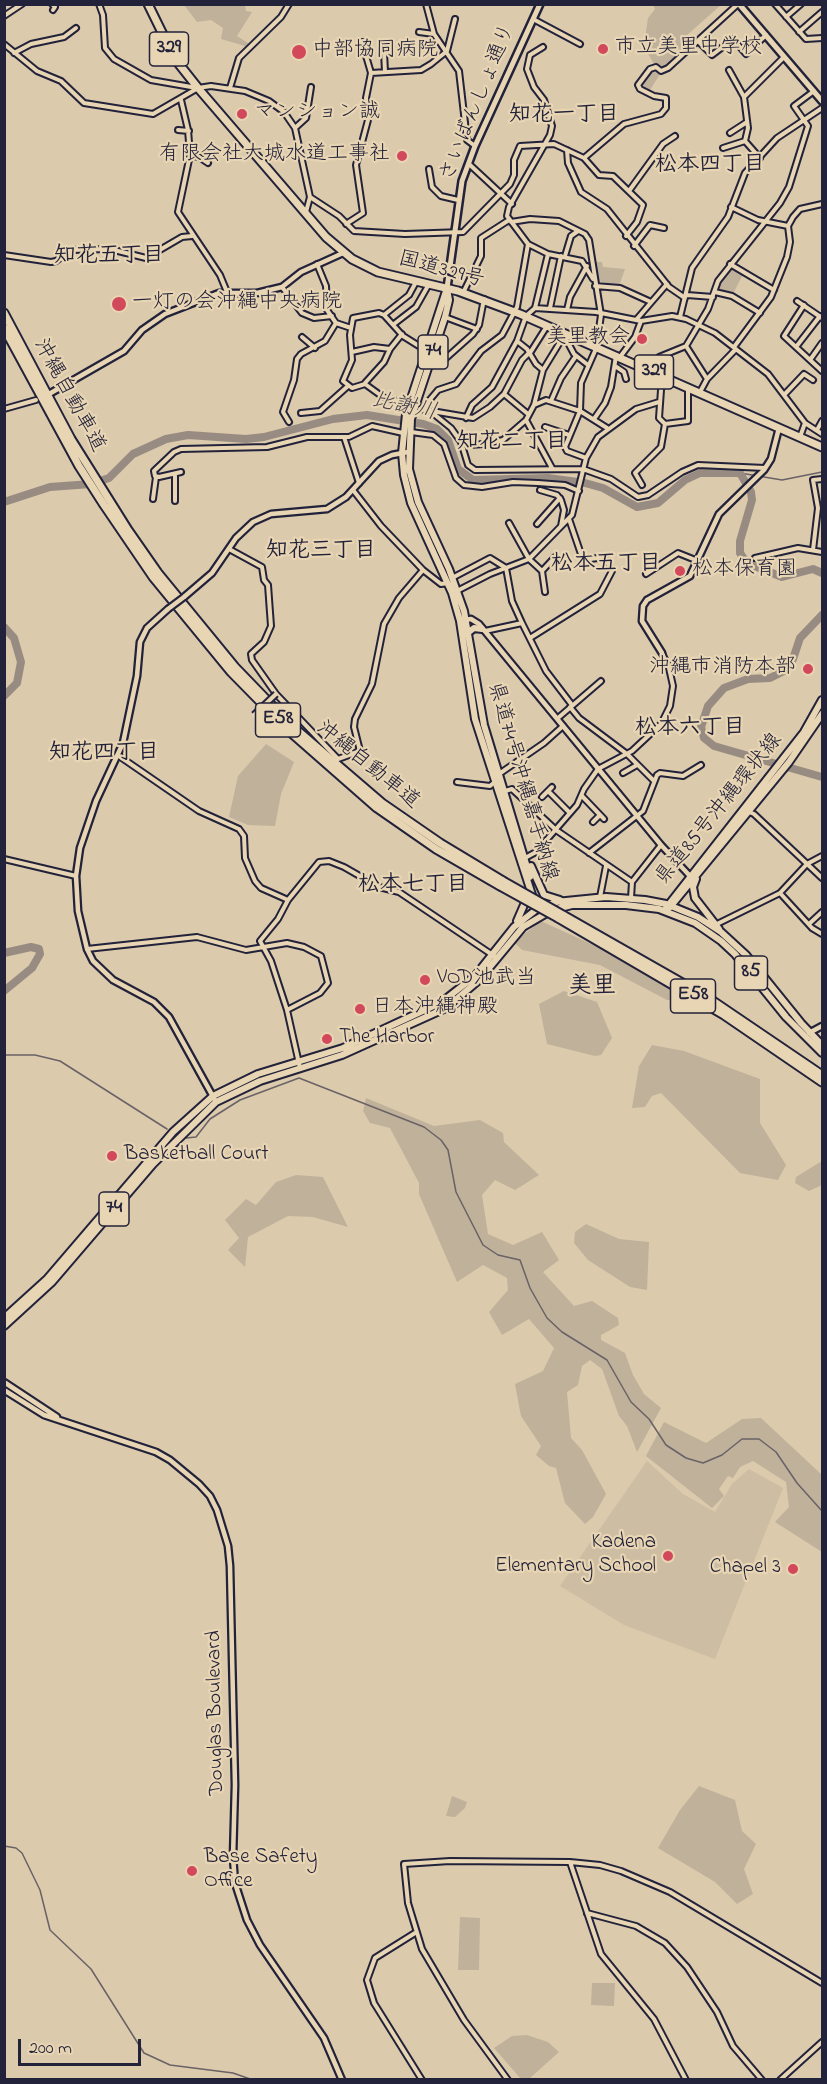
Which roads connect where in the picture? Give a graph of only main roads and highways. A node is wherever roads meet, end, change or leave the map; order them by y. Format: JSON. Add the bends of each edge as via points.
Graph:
{"nodes":[{"id":1,"x":148,"y":4,"type":"edge"},
{"id":2,"x":540,"y":4,"type":"edge"},
{"id":3,"x":739,"y":4,"type":"edge"},
{"id":4,"x":822,"y":101,"type":"edge"},
{"id":5,"x":447,"y":288,"type":"junction"},
{"id":6,"x":4,"y":313,"type":"edge"},
{"id":7,"x":4,"y":328,"type":"edge"},
{"id":8,"x":411,"y":405,"type":"junction"},
{"id":9,"x":822,"y":447,"type":"edge"},
{"id":10,"x":81,"y":463,"type":"junction"},
{"id":11,"x":450,"y":580,"type":"junction"},
{"id":12,"x":463,"y":620,"type":"junction"},
{"id":13,"x":483,"y":630,"type":"road end"},
{"id":14,"x":469,"y":632,"type":"junction"},
{"id":15,"x":822,"y":700,"type":"edge"},
{"id":16,"x":822,"y":714,"type":"edge"},
{"id":17,"x":785,"y":761,"type":"junction"},
{"id":18,"x":526,"y":857,"type":"junction"},
{"id":19,"x":526,"y":876,"type":"junction"},
{"id":20,"x":693,"y":876,"type":"junction"},
{"id":21,"x":561,"y":901,"type":"junction"},
{"id":22,"x":668,"y":907,"type":"junction"},
{"id":23,"x":539,"y":911,"type":"junction"},
{"id":24,"x":560,"y":916,"type":"junction"},
{"id":25,"x":514,"y":927,"type":"junction"},
{"id":26,"x":721,"y":932,"type":"junction"},
{"id":27,"x":494,"y":956,"type":"junction"},
{"id":28,"x":807,"y":1034,"type":"junction"},
{"id":29,"x":822,"y":1045,"type":"edge"},
{"id":30,"x":822,"y":1053,"type":"edge"},
{"id":31,"x":822,"y":1075,"type":"edge"},
{"id":32,"x":822,"y":1082,"type":"edge"},
{"id":33,"x":214,"y":1099,"type":"junction"},
{"id":34,"x":4,"y":1318,"type":"edge"},
{"id":35,"x":4,"y":1326,"type":"edge"}],
"edges":[{"from":1,"to":5,"type":"highway","name":"国道329号","number":"329","via":[[176,59],[198,88],[344,253],[370,268]]},
{"from":2,"to":5,"type":"main road","name":"さいばんしょ通り","via":[[469,164],[458,200]]},
{"from":3,"to":4,"type":"main road"},
{"from":5,"to":8,"type":"main road","name":"県道74号沖縄嘉手納線","number":"74"},
{"from":5,"to":8,"type":"main road","name":"県道74号沖縄嘉手納線","number":"74","via":[[445,317]]},
{"from":5,"to":9,"type":"highway","name":"国道329号","number":"329","via":[[526,316]]},
{"from":6,"to":10,"type":"highway","name":"沖縄自動車道","number":"E58"},
{"from":7,"to":10,"type":"highway","name":"沖縄自動車道","number":"E58"},
{"from":8,"to":11,"type":"main road","name":"県道74号沖縄嘉手納線","number":"74","via":[[405,452],[418,502]]},
{"from":10,"to":24,"type":"highway","name":"沖縄自動車道","number":"E58","bridge":true,"via":[[193,628],[287,729],[377,808],[436,849]]},
{"from":11,"to":12,"type":"main road","name":"県道74号沖縄嘉手納線","number":"74"},
{"from":11,"to":12,"type":"main road","name":"県道74号沖縄嘉手納線","number":"74","via":[[457,591]]},
{"from":12,"to":14,"type":"main road","name":"県道74号沖縄嘉手納線","number":"74"},
{"from":12,"to":19,"type":"main road","name":"県道74号沖縄嘉手納線","number":"74","via":[[470,699]]},
{"from":13,"to":14,"type":"main road","via":[[474,628]]},
{"from":14,"to":18,"type":"main road","name":"県道74号沖縄嘉手納線","number":"74","via":[[477,697]]},
{"from":15,"to":17,"type":"main road","name":"県道85号沖縄環状線"},
{"from":16,"to":17,"type":"main road","name":"県道85号沖縄環状線"},
{"from":17,"to":20,"type":"main road","name":"県道85号沖縄環状線"},
{"from":18,"to":21,"type":"main road","via":[[541,891],[546,897]]},
{"from":18,"to":23,"type":"main road","name":"県道74号沖縄嘉手納線","number":"74"},
{"from":19,"to":23,"type":"main road","name":"県道74号沖縄嘉手納線","number":"74"},
{"from":19,"to":25,"type":"main road","via":[[528,899]]},
{"from":20,"to":22,"type":"main road","name":"県道85号沖縄環状線"},
{"from":20,"to":26,"type":"main road","via":[[695,898]]},
{"from":21,"to":22,"type":"main road","number":"85","via":[[631,898]]},
{"from":21,"to":23,"type":"main road","number":"85"},
{"from":22,"to":23,"type":"main road","number":"85","via":[[582,904]]},
{"from":22,"to":26,"type":"main road","number":"85","via":[[698,917]]},
{"from":22,"to":28,"type":"main road","number":"85","via":[[721,941]]},
{"from":23,"to":25,"type":"main road","name":"県道74号沖縄嘉手納線","number":"74"},
{"from":23,"to":27,"type":"main road","name":"県道74号沖縄嘉手納線","number":"74"},
{"from":24,"to":31,"type":"highway","name":"沖縄自動車道","number":"E58","via":[[707,997]]},
{"from":24,"to":32,"type":"highway","name":"沖縄自動車道","number":"E58","via":[[724,1015]]},
{"from":25,"to":27,"type":"main road","name":"県道74号沖縄嘉手納線","number":"74"},
{"from":26,"to":28,"type":"main road","number":"85","via":[[746,956]]},
{"from":27,"to":33,"type":"main road","name":"県道74号沖縄嘉手納線","number":"74","via":[[442,1002],[354,1044],[240,1081]]},
{"from":28,"to":29,"type":"main road","number":"85"},
{"from":28,"to":30,"type":"main road","number":"85"},
{"from":33,"to":34,"type":"main road","name":"県道74号沖縄嘉手納線","number":"74","via":[[173,1132],[47,1279]]},
{"from":33,"to":35,"type":"main road","name":"県道74号沖縄嘉手納線","number":"74","via":[[52,1282]]}]}
